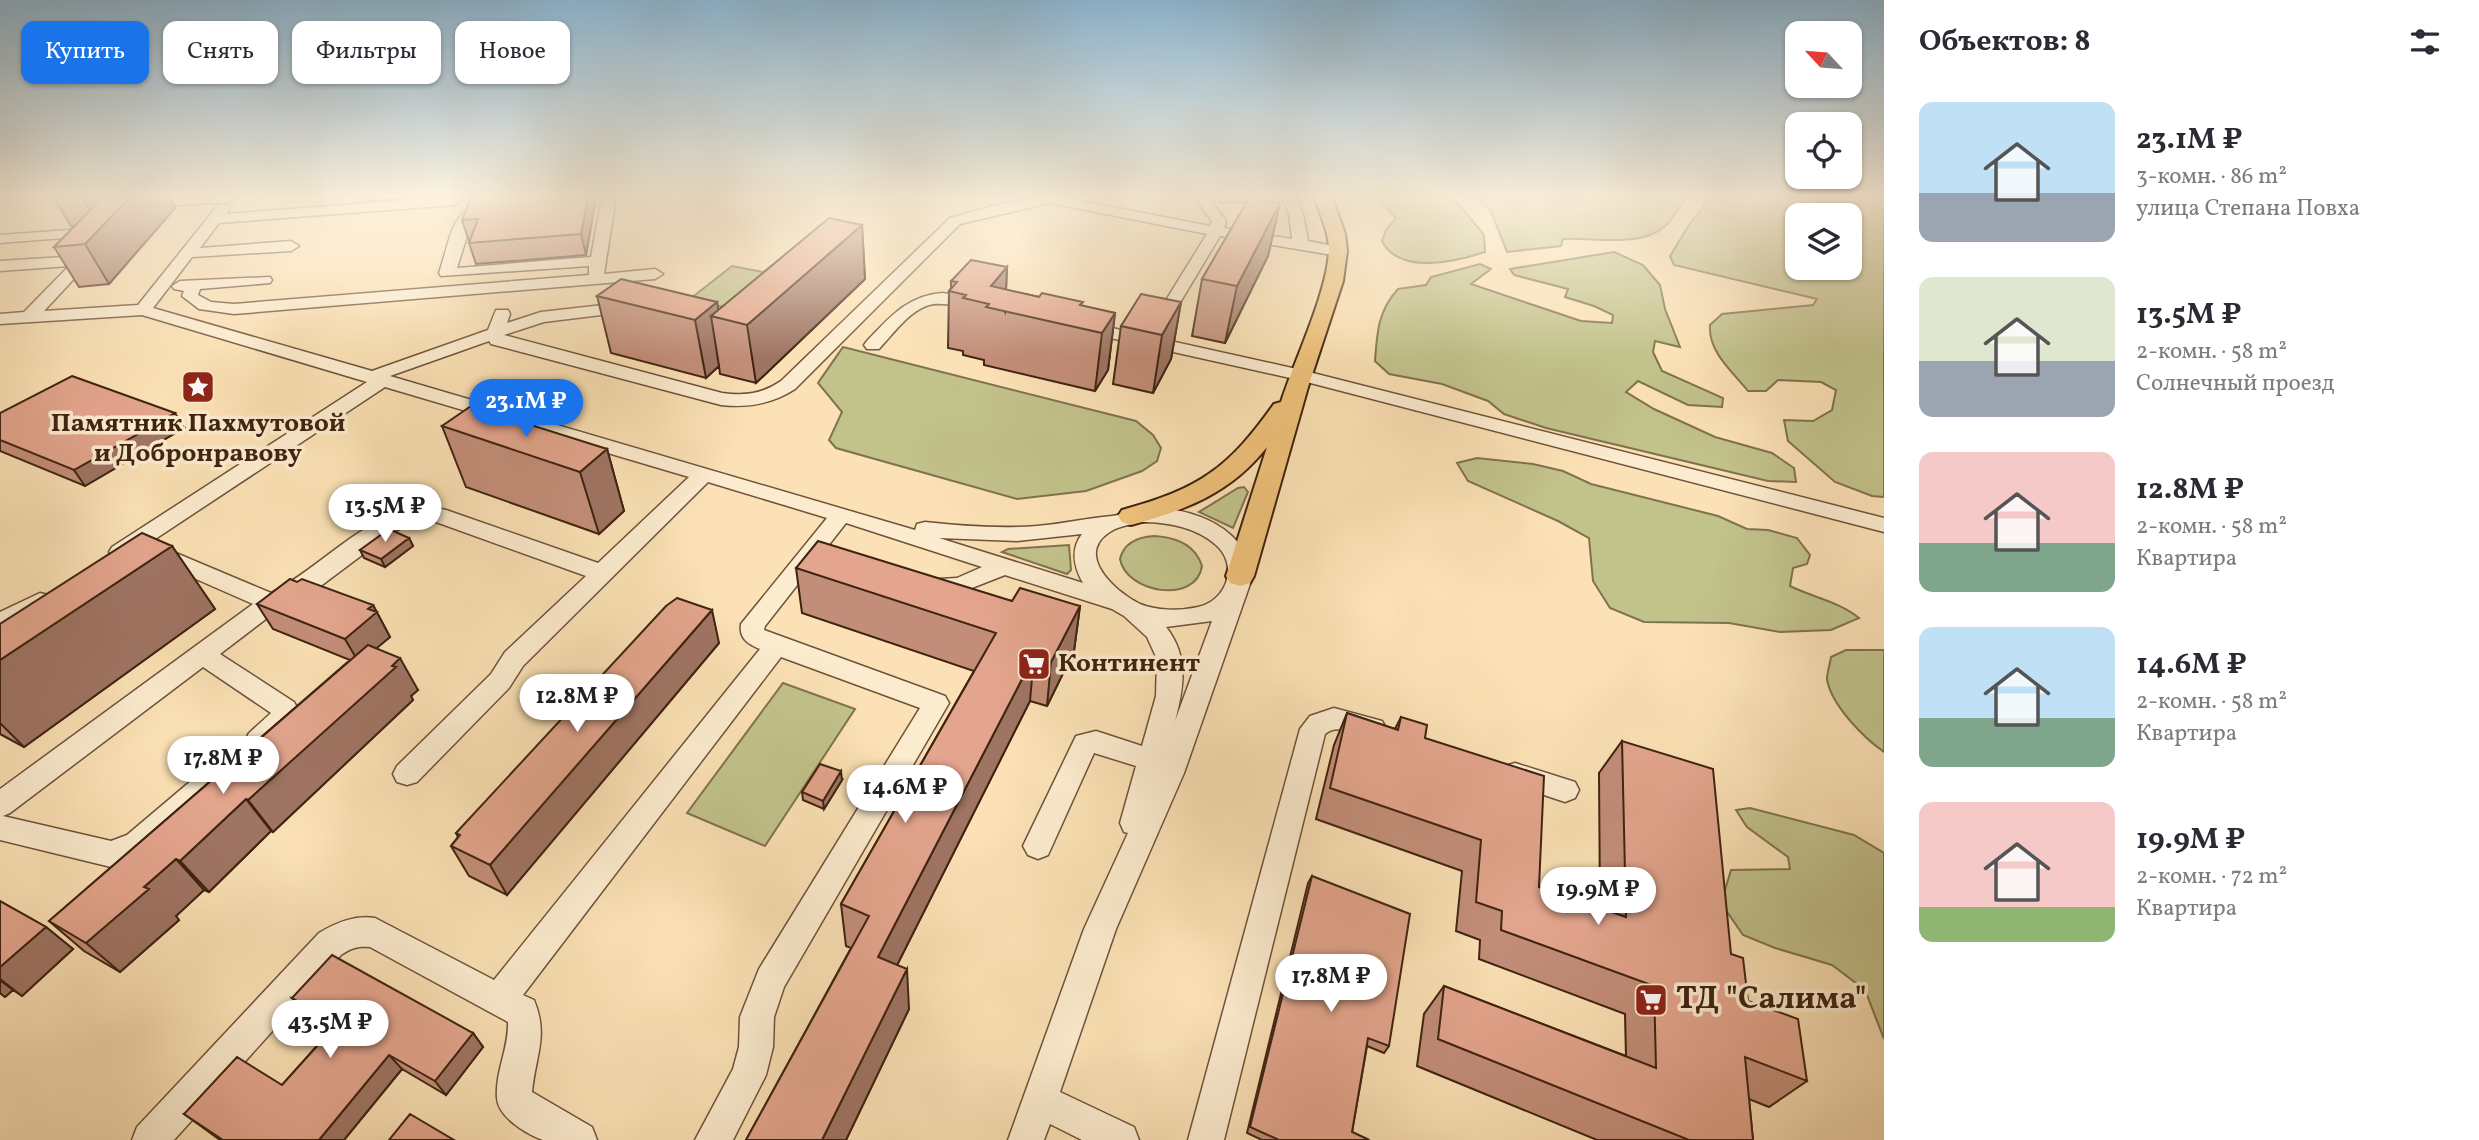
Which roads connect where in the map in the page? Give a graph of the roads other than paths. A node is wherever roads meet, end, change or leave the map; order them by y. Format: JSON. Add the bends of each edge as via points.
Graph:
{"nodes":[{"id":1,"x":92,"y":250,"type":"edge"},
{"id":2,"x":189,"y":250,"type":"edge"},
{"id":3,"x":229,"y":250,"type":"edge"},
{"id":4,"x":454,"y":250,"type":"edge"},
{"id":5,"x":601,"y":250,"type":"edge"},
{"id":6,"x":925,"y":250,"type":"edge"},
{"id":7,"x":1204,"y":250,"type":"edge"},
{"id":8,"x":1331,"y":250,"type":"edge"},
{"id":9,"x":1338,"y":251,"type":"joint"},
{"id":10,"x":187,"y":253,"type":"junction"},
{"id":11,"x":83,"y":260,"type":"junction"},
{"id":12,"x":599,"y":261,"type":"junction"},
{"id":13,"x":0,"y":266,"type":"edge"},
{"id":14,"x":655,"y":274,"type":"dead end"},
{"id":15,"x":595,"y":279,"type":"junction"},
{"id":16,"x":264,"y":280,"type":"dead end"},
{"id":17,"x":194,"y":285,"type":"junction"},
{"id":18,"x":159,"y":287,"type":"junction"},
{"id":19,"x":200,"y":304,"type":"junction"},
{"id":20,"x":997,"y":307,"type":"edge"},
{"id":21,"x":143,"y":310,"type":"junction"},
{"id":22,"x":603,"y":310,"type":"edge"},
{"id":23,"x":502,"y":314,"type":"dead end"},
{"id":24,"x":29,"y":317,"type":"junction"},
{"id":25,"x":170,"y":318,"type":"junction"},
{"id":26,"x":0,"y":319,"type":"edge"},
{"id":27,"x":1068,"y":329,"type":"edge"},
{"id":28,"x":495,"y":334,"type":"junction"},
{"id":29,"x":1149,"y":341,"type":"junction"},
{"id":30,"x":873,"y":345,"type":"dead end"},
{"id":31,"x":377,"y":379,"type":"junction"},
{"id":32,"x":1299,"y":381,"type":"junction"},
{"id":33,"x":704,"y":474,"type":"junction"},
{"id":34,"x":847,"y":516,"type":"junction"},
{"id":35,"x":1123,"y":518,"type":"junction"},
{"id":36,"x":1884,"y":525,"type":"edge"},
{"id":37,"x":134,"y":543,"type":"junction"},
{"id":38,"x":813,"y":550,"type":"junction"},
{"id":39,"x":840,"y":558,"type":"edge"},
{"id":40,"x":102,"y":563,"type":"edge"},
{"id":41,"x":1005,"y":566,"type":"junction"},
{"id":42,"x":602,"y":573,"type":"junction"},
{"id":43,"x":906,"y":579,"type":"edge"},
{"id":44,"x":1237,"y":586,"type":"junction"},
{"id":45,"x":58,"y":590,"type":"edge"},
{"id":46,"x":271,"y":603,"type":"junction"},
{"id":47,"x":1116,"y":603,"type":"junction"},
{"id":48,"x":0,"y":622,"type":"edge"},
{"id":49,"x":776,"y":646,"type":"junction"},
{"id":50,"x":203,"y":655,"type":"junction"},
{"id":51,"x":1400,"y":737,"type":"edge"},
{"id":52,"x":1152,"y":760,"type":"junction"},
{"id":53,"x":1489,"y":766,"type":"edge"},
{"id":54,"x":407,"y":774,"type":"dead end"},
{"id":55,"x":1565,"y":790,"type":"dead end"},
{"id":56,"x":0,"y":805,"type":"edge"},
{"id":57,"x":0,"y":828,"type":"edge"},
{"id":58,"x":1038,"y":846,"type":"dead end"},
{"id":59,"x":1118,"y":884,"type":"junction"},
{"id":60,"x":499,"y":1000,"type":"junction"},
{"id":61,"x":1039,"y":1100,"type":"junction"},
{"id":62,"x":150,"y":1140,"type":"edge"},
{"id":63,"x":579,"y":1140,"type":"edge"},
{"id":64,"x":713,"y":1140,"type":"edge"},
{"id":65,"x":1026,"y":1140,"type":"edge"},
{"id":66,"x":1121,"y":1140,"type":"edge"},
{"id":67,"x":1206,"y":1140,"type":"edge"}],
"edges":[{"from":1,"to":11,"type":"street"},
{"from":2,"to":10,"type":"street"},
{"from":3,"to":10,"type":"street"},
{"from":4,"to":12,"type":"street","via":[[447,273]]},
{"from":5,"to":12,"type":"street"},
{"from":6,"to":28,"type":"street","via":[[788,385],[758,400],[721,399],[496,340]]},
{"from":7,"to":29,"type":"street"},
{"from":8,"to":9,"type":"street"},
{"from":9,"to":32,"type":"main road","via":[[1333,281]]},
{"from":10,"to":18,"type":"street"},
{"from":11,"to":13,"type":"street"},
{"from":11,"to":24,"type":"street"},
{"from":12,"to":15,"type":"street"},
{"from":14,"to":15,"type":"street"},
{"from":15,"to":19,"type":"street","via":[[247,308]]},
{"from":16,"to":17,"type":"street"},
{"from":17,"to":18,"type":"street"},
{"from":17,"to":19,"type":"street","via":[[190,296]]},
{"from":18,"to":21,"type":"street"},
{"from":19,"to":25,"type":"street"},
{"from":20,"to":30,"type":"street","via":[[949,297],[926,299],[910,306]]},
{"from":21,"to":24,"type":"street"},
{"from":21,"to":25,"type":"street"},
{"from":22,"to":28,"type":"street","via":[[550,315]]},
{"from":23,"to":28,"type":"street"},
{"from":24,"to":26,"type":"street"},
{"from":25,"to":31,"type":"street"},
{"from":27,"to":29,"type":"street","via":[[1106,342],[1116,333]]},
{"from":28,"to":31,"type":"street","via":[[396,367]]},
{"from":29,"to":32,"type":"street"},
{"from":31,"to":33,"type":"street"},
{"from":31,"to":37,"type":"street"},
{"from":32,"to":35,"type":"main road","via":[[1235,471],[1178,503]]},
{"from":32,"to":36,"type":"street"},
{"from":32,"to":44,"type":"main road"},
{"from":33,"to":34,"type":"street"},
{"from":33,"to":42,"type":"street"},
{"from":34,"to":35,"type":"street","via":[[1000,537],[1056,533]]},
{"from":34,"to":38,"type":"street"},
{"from":34,"to":41,"type":"street"},
{"from":35,"to":44,"type":"street","via":[[1168,515],[1205,527],[1231,549],[1238,562]]},
{"from":35,"to":47,"type":"street","via":[[1092,537],[1084,561],[1092,582]]},
{"from":37,"to":40,"type":"street"},
{"from":37,"to":46,"type":"street"},
{"from":38,"to":39,"type":"street"},
{"from":38,"to":49,"type":"street","via":[[753,624],[752,633]]},
{"from":41,"to":43,"type":"street","via":[[943,590]]},
{"from":41,"to":47,"type":"street"},
{"from":42,"to":46,"type":"street","via":[[438,515],[420,513],[397,520],[304,587]]},
{"from":42,"to":54,"type":"street"},
{"from":44,"to":47,"type":"street","via":[[1213,611],[1185,618],[1151,617]]},
{"from":44,"to":59,"type":"street","via":[[1170,773]]},
{"from":45,"to":48,"type":"street"},
{"from":46,"to":50,"type":"street"},
{"from":47,"to":52,"type":"street","via":[[1161,636],[1171,661],[1170,696]]},
{"from":49,"to":60,"type":"street"},
{"from":49,"to":64,"type":"street","via":[[936,704],[770,980],[757,1017],[749,1075]]},
{"from":50,"to":56,"type":"street"},
{"from":50,"to":57,"type":"street","via":[[285,709],[280,723],[137,844],[111,854]]},
{"from":51,"to":67,"type":"street","via":[[1334,718],[1321,720],[1313,729]]},
{"from":52,"to":58,"type":"street","via":[[1096,742],[1085,744]]},
{"from":52,"to":59,"type":"street"},
{"from":53,"to":55,"type":"street"},
{"from":59,"to":61,"type":"street"},
{"from":60,"to":62,"type":"street","via":[[375,933],[347,933],[330,944]]},
{"from":60,"to":63,"type":"street","via":[[522,1012],[526,1022],[513,1083],[514,1100],[525,1111]]},
{"from":61,"to":65,"type":"street"},
{"from":61,"to":66,"type":"street"}]}
